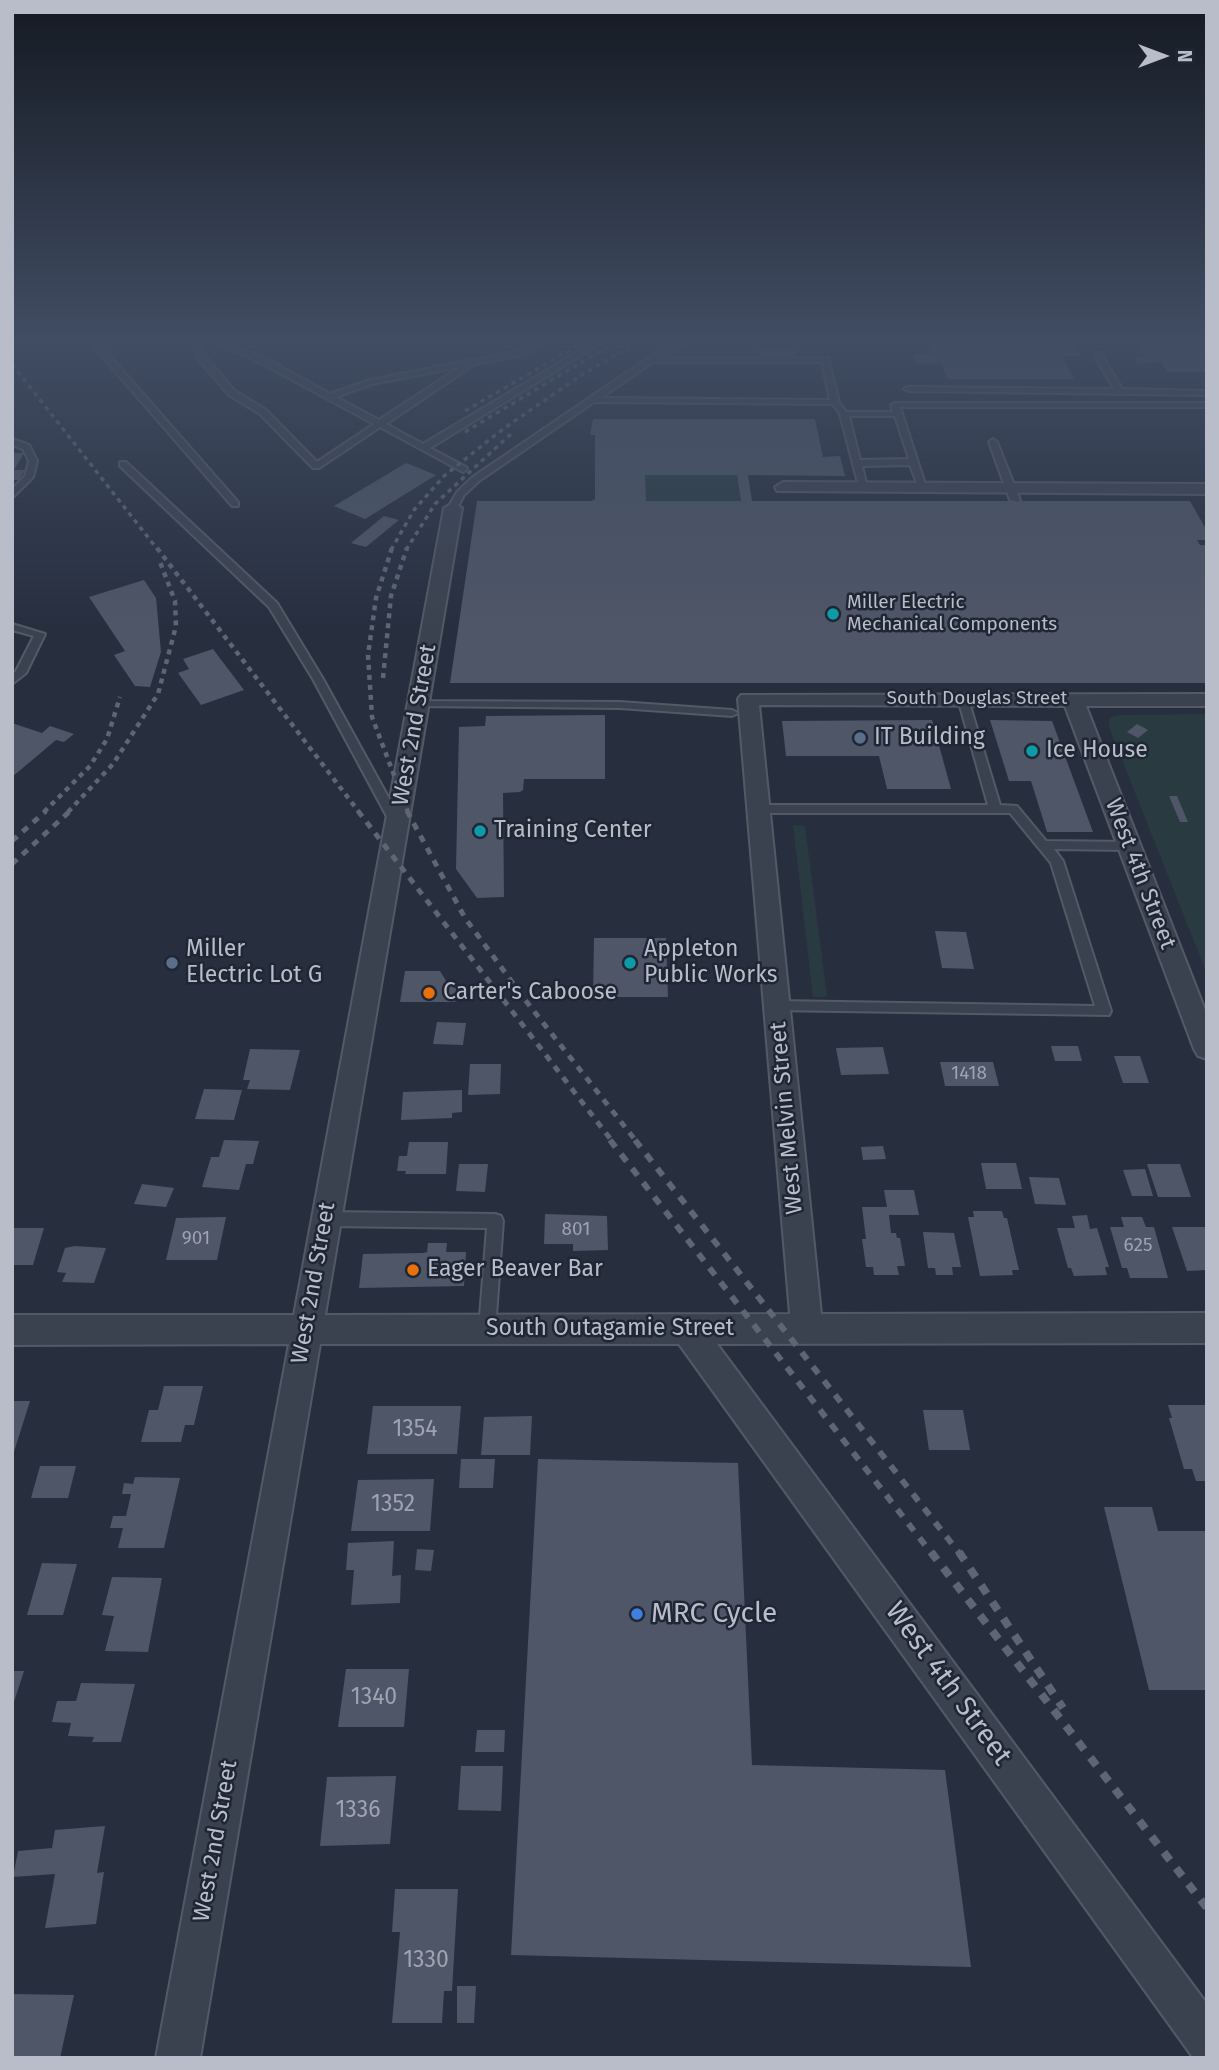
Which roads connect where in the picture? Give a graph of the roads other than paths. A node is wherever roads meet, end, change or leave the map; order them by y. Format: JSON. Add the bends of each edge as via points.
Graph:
{"nodes":[{"id":1,"x":175,"y":436,"type":"edge"},
{"id":2,"x":286,"y":436,"type":"edge"},
{"id":3,"x":362,"y":436,"type":"edge"},
{"id":4,"x":401,"y":436,"type":"edge"},
{"id":5,"x":445,"y":436,"type":"edge"},
{"id":6,"x":539,"y":436,"type":"edge"},
{"id":7,"x":850,"y":436,"type":"edge"},
{"id":8,"x":905,"y":436,"type":"edge"},
{"id":9,"x":12,"y":442,"type":"edge"},
{"id":10,"x":993,"y":442,"type":"dead end"},
{"id":11,"x":424,"y":448,"type":"junction"},
{"id":12,"x":914,"y":462,"type":"junction"},
{"id":13,"x":857,"y":463,"type":"junction"},
{"id":14,"x":123,"y":464,"type":"dead end"},
{"id":15,"x":463,"y":469,"type":"dead end"},
{"id":16,"x":783,"y":487,"type":"dead end"},
{"id":17,"x":863,"y":487,"type":"junction"},
{"id":18,"x":922,"y":487,"type":"junction"},
{"id":19,"x":1207,"y":489,"type":"edge"},
{"id":20,"x":1013,"y":494,"type":"junction"},
{"id":21,"x":12,"y":495,"type":"edge"},
{"id":22,"x":235,"y":504,"type":"dead end"},
{"id":23,"x":453,"y":508,"type":"joint"},
{"id":24,"x":12,"y":627,"type":"edge"},
{"id":25,"x":12,"y":681,"type":"edge"},
{"id":26,"x":963,"y":699,"type":"junction"},
{"id":27,"x":1073,"y":699,"type":"junction"},
{"id":28,"x":1207,"y":700,"type":"edge"},
{"id":29,"x":418,"y":704,"type":"junction"},
{"id":30,"x":740,"y":706,"type":"junction"},
{"id":31,"x":758,"y":808,"type":"junction"},
{"id":32,"x":995,"y":809,"type":"junction"},
{"id":33,"x":398,"y":825,"type":"junction"},
{"id":34,"x":1043,"y":845,"type":"junction"},
{"id":35,"x":1129,"y":846,"type":"junction"},
{"id":36,"x":776,"y":1006,"type":"junction"},
{"id":37,"x":1207,"y":1049,"type":"edge"},
{"id":38,"x":326,"y":1219,"type":"junction"},
{"id":39,"x":1207,"y":1328,"type":"edge"},
{"id":40,"x":487,"y":1329,"type":"junction"},
{"id":41,"x":687,"y":1329,"type":"junction"},
{"id":42,"x":807,"y":1329,"type":"junction"},
{"id":43,"x":12,"y":1330,"type":"edge"},
{"id":44,"x":305,"y":1330,"type":"junction"},
{"id":45,"x":1207,"y":2041,"type":"edge"},
{"id":46,"x":178,"y":2058,"type":"edge"}],
"edges":[{"from":1,"to":22,"type":"lane"},
{"from":2,"to":3,"type":"lane","via":[[316,466]]},
{"from":4,"to":11,"type":"lane"},
{"from":5,"to":11,"type":"lane"},
{"from":6,"to":23,"type":"lane","via":[[475,479]]},
{"from":7,"to":13,"type":"lane"},
{"from":8,"to":12,"type":"lane"},
{"from":9,"to":21,"type":"lane","via":[[26,447],[33,461],[29,477]]},
{"from":10,"to":20,"type":"lane"},
{"from":11,"to":15,"type":"lane"},
{"from":12,"to":13,"type":"lane"},
{"from":12,"to":18,"type":"lane"},
{"from":13,"to":17,"type":"lane"},
{"from":14,"to":33,"type":"lane","via":[[272,605]]},
{"from":16,"to":17,"type":"street"},
{"from":17,"to":18,"type":"street"},
{"from":18,"to":20,"type":"street"},
{"from":19,"to":20,"type":"street"},
{"from":23,"to":29,"type":"street","name":"West 2nd Street"},
{"from":24,"to":25,"type":"lane","via":[[40,634],[22,673]]},
{"from":26,"to":27,"type":"street","name":"South Douglas Street"},
{"from":26,"to":30,"type":"street","name":"South Douglas Street"},
{"from":26,"to":32,"type":"lane"},
{"from":27,"to":28,"type":"street","name":"South Douglas Street"},
{"from":27,"to":35,"type":"street","name":"West 4th Street"},
{"from":29,"to":30,"type":"lane"},
{"from":29,"to":33,"type":"street","name":"West 2nd Street"},
{"from":30,"to":31,"type":"street","name":"West Melvin Street"},
{"from":31,"to":32,"type":"lane"},
{"from":31,"to":36,"type":"street","name":"West Melvin Street"},
{"from":32,"to":34,"type":"lane","via":[[1013,809]]},
{"from":33,"to":38,"type":"street","name":"West 2nd Street"},
{"from":34,"to":35,"type":"lane"},
{"from":34,"to":36,"type":"lane","via":[[1058,861],[1104,1011]]},
{"from":35,"to":37,"type":"street","name":"West 4th Street"},
{"from":36,"to":42,"type":"street","name":"West Melvin Street"},
{"from":38,"to":40,"type":"lane","via":[[495,1221]]},
{"from":38,"to":44,"type":"street","name":"West 2nd Street"},
{"from":39,"to":42,"type":"street","name":"South Outagamie Street"},
{"from":40,"to":41,"type":"street","name":"South Outagamie Street"},
{"from":40,"to":44,"type":"street","name":"South Outagamie Street"},
{"from":41,"to":42,"type":"street","name":"South Outagamie Street"},
{"from":41,"to":45,"type":"street","name":"West 4th Street"},
{"from":43,"to":44,"type":"street","name":"South Outagamie Street"},
{"from":44,"to":46,"type":"street","name":"West 2nd Street"}]}
